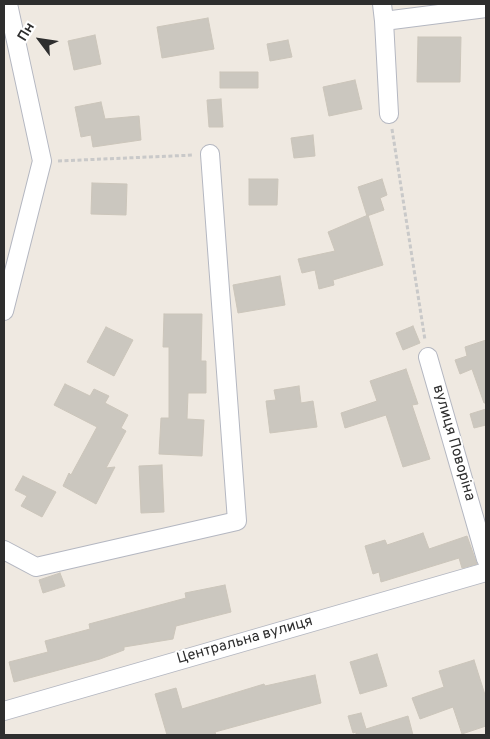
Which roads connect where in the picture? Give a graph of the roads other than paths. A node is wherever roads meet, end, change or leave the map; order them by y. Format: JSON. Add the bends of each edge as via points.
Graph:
{"nodes":[{"id":1,"x":8,"y":4,"type":"edge"},
{"id":2,"x":382,"y":4,"type":"edge"},
{"id":3,"x":486,"y":8,"type":"edge"},
{"id":4,"x":384,"y":22,"type":"junction"},
{"id":5,"x":389,"y":114,"type":"road end"},
{"id":6,"x":210,"y":154,"type":"road end"},
{"id":7,"x":4,"y":311,"type":"edge"},
{"id":8,"x":428,"y":357,"type":"road end"},
{"id":9,"x":4,"y":550,"type":"edge"},
{"id":10,"x":486,"y":558,"type":"edge"},
{"id":11,"x":486,"y":572,"type":"edge"},
{"id":12,"x":4,"y":711,"type":"edge"}],
"edges":[{"from":1,"to":7,"type":"street","via":[[42,162]]},
{"from":2,"to":4,"type":"street"},
{"from":3,"to":4,"type":"street"},
{"from":4,"to":5,"type":"street"},
{"from":6,"to":9,"type":"street","via":[[237,521],[36,567]]},
{"from":8,"to":10,"type":"street","name":"вулиця Поворіна"},
{"from":11,"to":12,"type":"street","name":"Центральна вулиця"}]}
